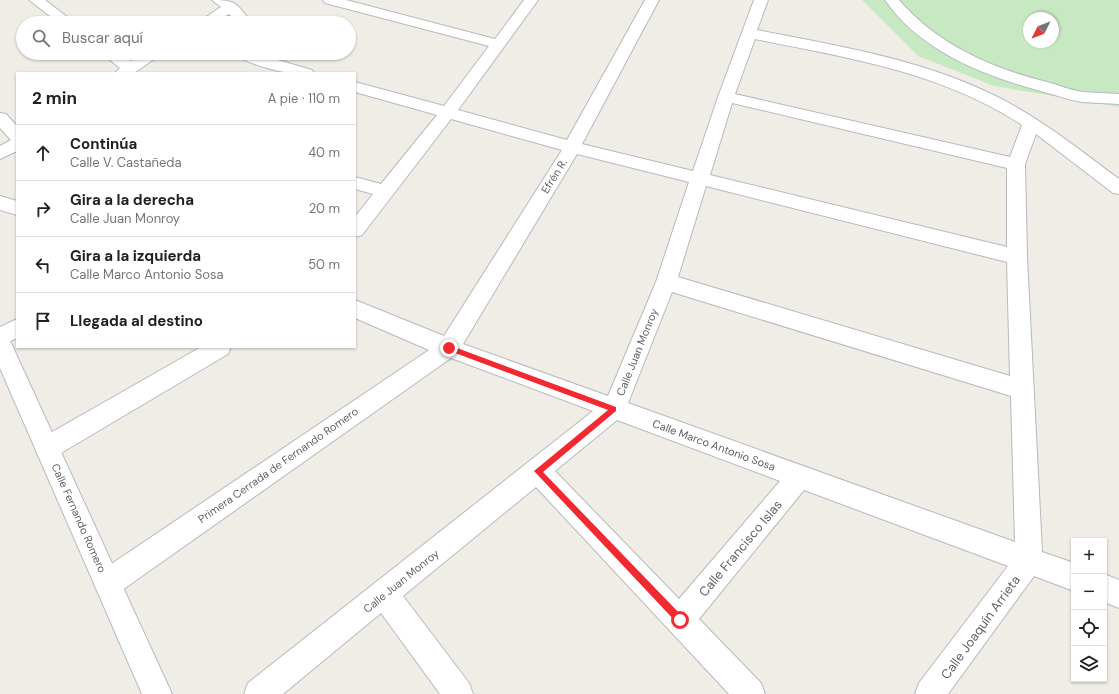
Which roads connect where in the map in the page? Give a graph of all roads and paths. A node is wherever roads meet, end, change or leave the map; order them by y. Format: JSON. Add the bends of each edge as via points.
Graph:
{"nodes":[{"id":1,"x":36,"y":0,"type":"edge"},
{"id":2,"x":330,"y":0,"type":"edge"},
{"id":3,"x":531,"y":0,"type":"edge"},
{"id":4,"x":652,"y":0,"type":"edge"},
{"id":5,"x":761,"y":0,"type":"edge"},
{"id":6,"x":892,"y":0,"type":"edge"},
{"id":7,"x":225,"y":3,"type":"edge"},
{"id":8,"x":58,"y":16,"type":"edge"},
{"id":9,"x":211,"y":16,"type":"edge"},
{"id":10,"x":238,"y":16,"type":"edge"},
{"id":11,"x":749,"y":33,"type":"junction"},
{"id":12,"x":498,"y":44,"type":"junction"},
{"id":13,"x":116,"y":60,"type":"edge"},
{"id":14,"x":144,"y":60,"type":"edge"},
{"id":15,"x":259,"y":60,"type":"edge"},
{"id":16,"x":126,"y":71,"type":"edge"},
{"id":17,"x":302,"y":72,"type":"edge"},
{"id":18,"x":356,"y":86,"type":"edge"},
{"id":19,"x":726,"y":97,"type":"junction"},
{"id":20,"x":1119,"y":99,"type":"edge"},
{"id":21,"x":448,"y":112,"type":"junction"},
{"id":22,"x":0,"y":118,"type":"edge"},
{"id":23,"x":1031,"y":123,"type":"junction"},
{"id":24,"x":16,"y":135,"type":"edge"},
{"id":25,"x":16,"y":145,"type":"edge"},
{"id":26,"x":572,"y":147,"type":"junction"},
{"id":27,"x":0,"y":153,"type":"edge"},
{"id":28,"x":1016,"y":164,"type":"junction"},
{"id":29,"x":700,"y":178,"type":"junction"},
{"id":30,"x":356,"y":183,"type":"edge"},
{"id":31,"x":1119,"y":188,"type":"edge"},
{"id":32,"x":384,"y":191,"type":"junction"},
{"id":33,"x":0,"y":202,"type":"edge"},
{"id":34,"x":16,"y":208,"type":"edge"},
{"id":35,"x":356,"y":229,"type":"edge"},
{"id":36,"x":1017,"y":256,"type":"junction"},
{"id":37,"x":666,"y":282,"type":"junction"},
{"id":38,"x":356,"y":309,"type":"edge"},
{"id":39,"x":16,"y":329,"type":"edge"},
{"id":40,"x":0,"y":337,"type":"edge"},
{"id":41,"x":0,"y":343,"type":"edge"},
{"id":42,"x":218,"y":348,"type":"edge"},
{"id":43,"x":449,"y":348,"type":"junction"},
{"id":44,"x":1022,"y":389,"type":"junction"},
{"id":45,"x":614,"y":409,"type":"junction"},
{"id":46,"x":47,"y":448,"type":"junction"},
{"id":47,"x":538,"y":471,"type":"junction"},
{"id":48,"x":800,"y":476,"type":"junction"},
{"id":49,"x":1029,"y":560,"type":"junction"},
{"id":50,"x":1071,"y":576,"type":"edge"},
{"id":51,"x":108,"y":583,"type":"junction"},
{"id":52,"x":1107,"y":589,"type":"edge"},
{"id":53,"x":384,"y":594,"type":"junction"},
{"id":54,"x":1119,"y":594,"type":"edge"},
{"id":55,"x":680,"y":620,"type":"junction"},
{"id":56,"x":157,"y":694,"type":"edge"},
{"id":57,"x":259,"y":694,"type":"edge"},
{"id":58,"x":458,"y":694,"type":"edge"},
{"id":59,"x":750,"y":694,"type":"edge"},
{"id":60,"x":930,"y":694,"type":"edge"}],
"edges":[{"from":1,"to":8,"type":"street"},
{"from":2,"to":12,"type":"street"},
{"from":3,"to":12,"type":"street"},
{"from":4,"to":26,"type":"street","name":"Efrén R."},
{"from":5,"to":11,"type":"street","name":"Calle Juan Monroy"},
{"from":6,"to":20,"type":"street","via":[[902,14],[927,36],[966,59],[1023,82],[1084,97]]},
{"from":7,"to":9,"type":"street"},
{"from":7,"to":10,"type":"street"},
{"from":11,"to":19,"type":"street","name":"Calle Juan Monroy"},
{"from":11,"to":23,"type":"street","via":[[897,64],[969,90]]},
{"from":12,"to":21,"type":"street"},
{"from":13,"to":16,"type":"street"},
{"from":14,"to":16,"type":"street"},
{"from":15,"to":17,"type":"street"},
{"from":18,"to":21,"type":"street"},
{"from":19,"to":28,"type":"street"},
{"from":19,"to":29,"type":"street","name":"Calle Juan Monroy"},
{"from":21,"to":26,"type":"street"},
{"from":21,"to":32,"type":"street"},
{"from":22,"to":24,"type":"street"},
{"from":23,"to":28,"type":"street"},
{"from":23,"to":31,"type":"street"},
{"from":25,"to":27,"type":"street"},
{"from":26,"to":29,"type":"street"},
{"from":26,"to":43,"type":"street","name":"Efrén R."},
{"from":28,"to":36,"type":"street"},
{"from":29,"to":36,"type":"street"},
{"from":29,"to":37,"type":"street","name":"Calle Juan Monroy"},
{"from":30,"to":32,"type":"street"},
{"from":32,"to":35,"type":"street"},
{"from":33,"to":34,"type":"street"},
{"from":36,"to":44,"type":"street"},
{"from":37,"to":44,"type":"street"},
{"from":37,"to":45,"type":"street","name":"Calle Juan Monroy"},
{"from":38,"to":43,"type":"street","name":"Calle Marco Antonio Sosa"},
{"from":39,"to":40,"type":"street"},
{"from":41,"to":46,"type":"street","name":"Calle Fernando Romero"},
{"from":42,"to":46,"type":"street"},
{"from":43,"to":45,"type":"street","name":"Calle Marco Antonio Sosa"},
{"from":43,"to":51,"type":"street","name":"Primera Cerrada de Fernando Romero"},
{"from":44,"to":49,"type":"street"},
{"from":45,"to":47,"type":"street","name":"Calle Juan Monroy"},
{"from":45,"to":48,"type":"street","name":"Calle Marco Antonio Sosa"},
{"from":46,"to":51,"type":"street","name":"Calle Fernando Romero"},
{"from":47,"to":53,"type":"street","name":"Calle Juan Monroy"},
{"from":47,"to":55,"type":"street"},
{"from":48,"to":49,"type":"street","name":"Calle Marco Antonio Sosa"},
{"from":48,"to":55,"type":"street","name":"Calle Francisco Islas"},
{"from":49,"to":50,"type":"street","name":"Calle Marco Antonio Sosa"},
{"from":49,"to":60,"type":"street","name":"Calle Joaquín Arrieta"},
{"from":51,"to":56,"type":"street","name":"Calle Fernando Romero"},
{"from":52,"to":54,"type":"street"},
{"from":53,"to":57,"type":"street","name":"Calle Juan Monroy"},
{"from":53,"to":58,"type":"street"},
{"from":55,"to":59,"type":"street"}]}
